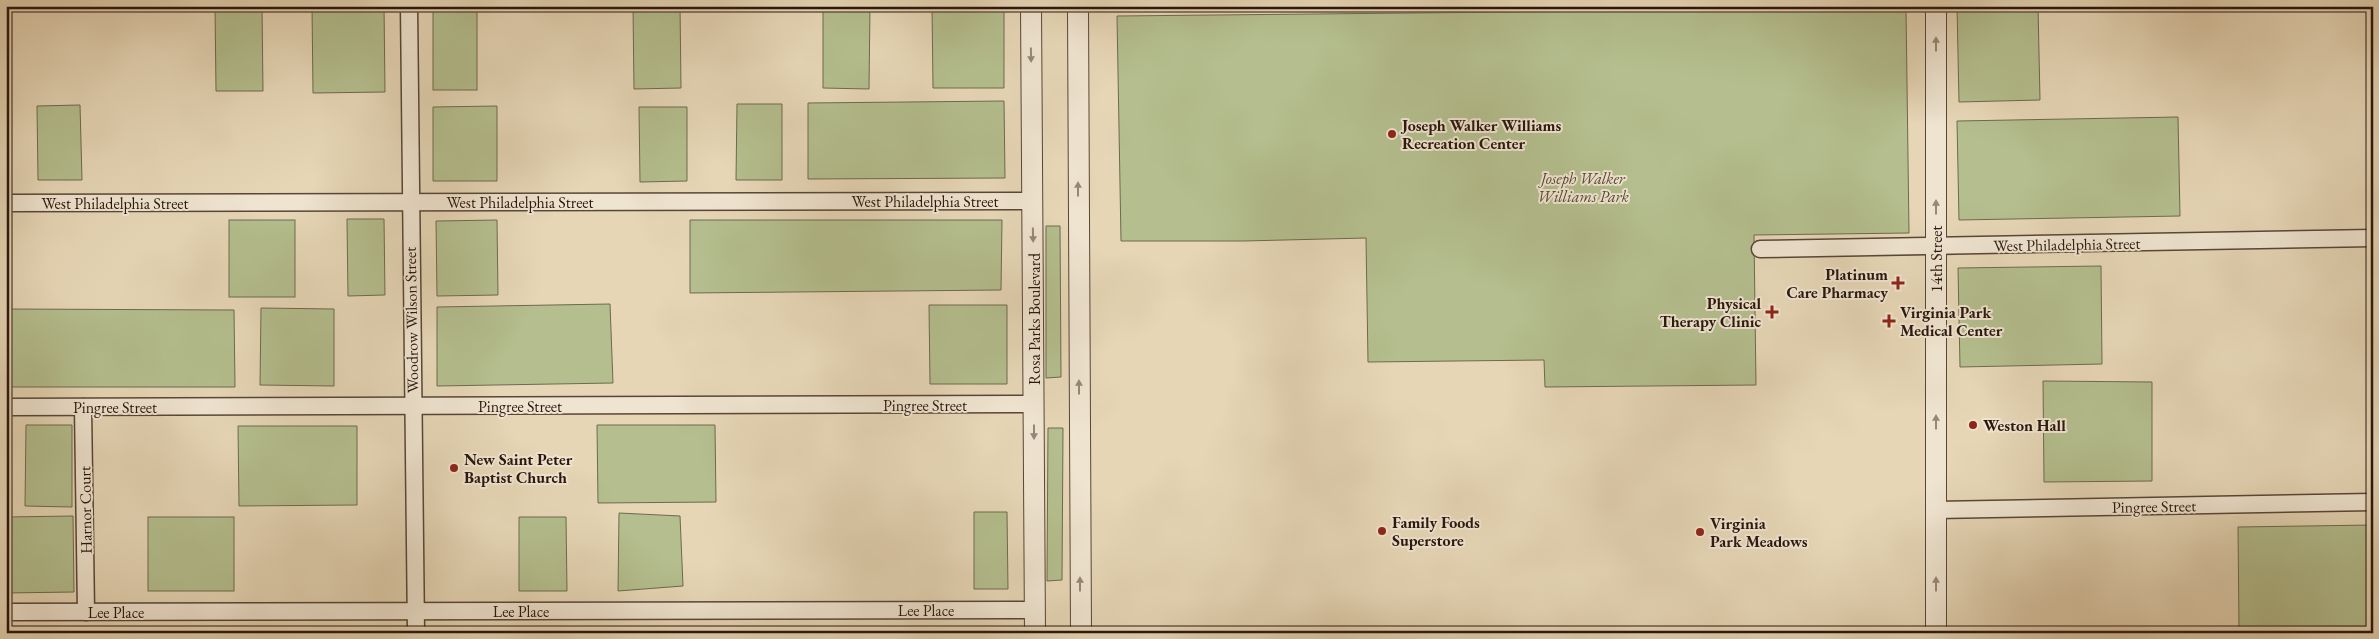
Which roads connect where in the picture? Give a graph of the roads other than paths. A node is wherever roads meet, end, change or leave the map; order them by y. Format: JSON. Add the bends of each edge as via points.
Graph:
{"nodes":[{"id":1,"x":408,"y":6,"type":"edge"},
{"id":2,"x":1031,"y":6,"type":"edge"},
{"id":3,"x":1078,"y":6,"type":"edge"},
{"id":4,"x":1936,"y":6,"type":"edge"},
{"id":5,"x":1033,"y":201,"type":"junction"},
{"id":6,"x":410,"y":202,"type":"junction"},
{"id":7,"x":6,"y":203,"type":"edge"},
{"id":8,"x":2373,"y":238,"type":"edge"},
{"id":9,"x":1936,"y":246,"type":"junction"},
{"id":10,"x":1760,"y":249,"type":"dead end"},
{"id":11,"x":1034,"y":404,"type":"junction"},
{"id":12,"x":412,"y":406,"type":"junction"},
{"id":13,"x":6,"y":407,"type":"edge"},
{"id":14,"x":83,"y":407,"type":"junction"},
{"id":15,"x":2373,"y":502,"type":"edge"},
{"id":16,"x":1936,"y":510,"type":"junction"},
{"id":17,"x":1035,"y":610,"type":"junction"},
{"id":18,"x":416,"y":611,"type":"junction"},
{"id":19,"x":6,"y":612,"type":"edge"},
{"id":20,"x":86,"y":612,"type":"junction"},
{"id":21,"x":416,"y":633,"type":"edge"},
{"id":22,"x":1036,"y":633,"type":"edge"},
{"id":23,"x":1080,"y":633,"type":"edge"},
{"id":24,"x":1936,"y":633,"type":"edge"}],
"edges":[{"from":1,"to":6,"type":"street","name":"Woodrow Wilson Street"},
{"from":2,"to":5,"type":"street","name":"Rosa Parks Boulevard","one_way":true},
{"from":23,"to":3,"type":"street","one_way":true},
{"from":9,"to":4,"type":"street","name":"14th Street","one_way":true},
{"from":5,"to":6,"type":"street","name":"West Philadelphia Street"},
{"from":5,"to":11,"type":"street","name":"Rosa Parks Boulevard","one_way":true},
{"from":6,"to":7,"type":"street","name":"West Philadelphia Street"},
{"from":6,"to":12,"type":"street","name":"Woodrow Wilson Street"},
{"from":8,"to":9,"type":"street","name":"West Philadelphia Street"},
{"from":9,"to":10,"type":"street","name":"West Philadelphia Street"},
{"from":16,"to":9,"type":"street","name":"14th Street","one_way":true},
{"from":11,"to":12,"type":"street","name":"Pingree Street"},
{"from":11,"to":17,"type":"street","name":"Rosa Parks Boulevard","one_way":true},
{"from":12,"to":14,"type":"street","name":"Pingree Street"},
{"from":12,"to":18,"type":"street","name":"Woodrow Wilson Street"},
{"from":13,"to":14,"type":"street","name":"Pingree Street"},
{"from":14,"to":20,"type":"street","name":"Harnor Court"},
{"from":15,"to":16,"type":"street","name":"Pingree Street"},
{"from":24,"to":16,"type":"street","name":"14th Street","one_way":true},
{"from":17,"to":18,"type":"street","name":"Lee Place"},
{"from":17,"to":22,"type":"street","name":"Rosa Parks Boulevard"},
{"from":18,"to":20,"type":"street","name":"Lee Place"},
{"from":18,"to":21,"type":"street","name":"Woodrow Wilson Street"},
{"from":19,"to":20,"type":"street","name":"Lee Place"}]}
